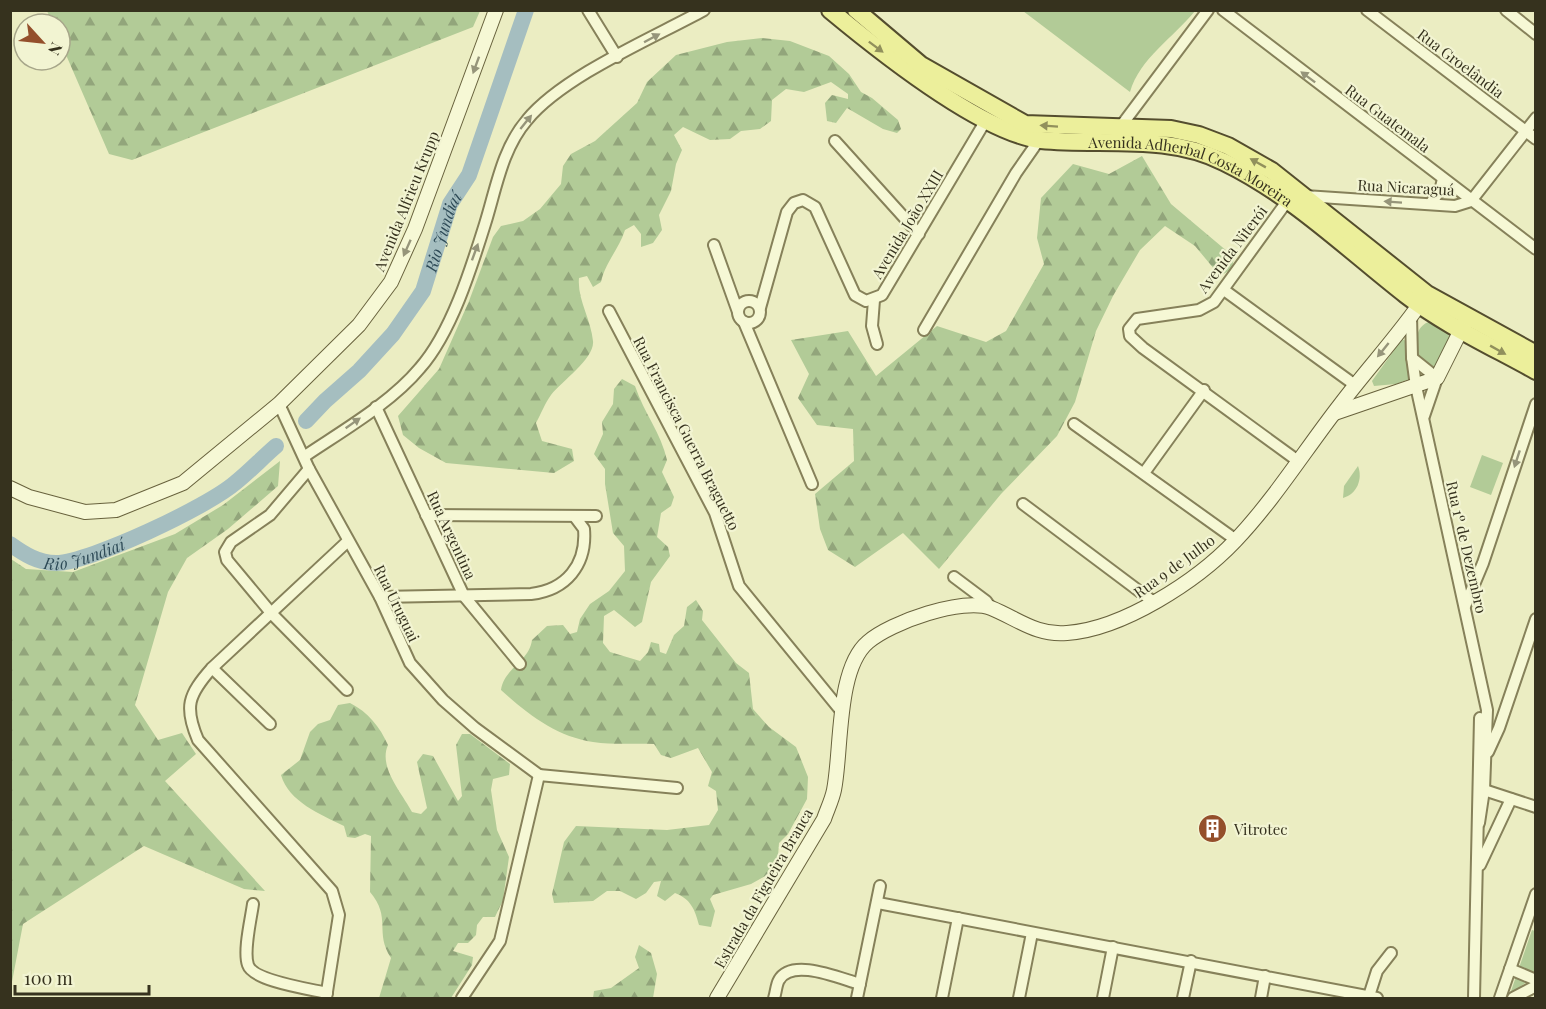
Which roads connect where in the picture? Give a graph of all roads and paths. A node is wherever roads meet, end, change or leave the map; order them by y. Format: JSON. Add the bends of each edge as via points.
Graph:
{"nodes":[{"id":1,"x":496,"y":10,"type":"edge"},
{"id":2,"x":588,"y":10,"type":"edge"},
{"id":3,"x":704,"y":10,"type":"edge"},
{"id":4,"x":830,"y":10,"type":"edge"},
{"id":5,"x":856,"y":10,"type":"edge"},
{"id":6,"x":1208,"y":10,"type":"edge"},
{"id":7,"x":1223,"y":10,"type":"edge"},
{"id":8,"x":1367,"y":10,"type":"edge"},
{"id":9,"x":1506,"y":10,"type":"edge"},
{"id":10,"x":687,"y":15,"type":"edge"},
{"id":11,"x":1536,"y":34,"type":"edge"},
{"id":12,"x":617,"y":57,"type":"junction"},
{"id":13,"x":1536,"y":118,"type":"edge"},
{"id":14,"x":986,"y":120,"type":"junction"},
{"id":15,"x":1121,"y":126,"type":"junction"},
{"id":16,"x":1526,"y":131,"type":"junction"},
{"id":17,"x":1536,"y":139,"type":"edge"},
{"id":18,"x":1039,"y":140,"type":"junction"},
{"id":19,"x":836,"y":141,"type":"dead end"},
{"id":20,"x":1113,"y":141,"type":"junction"},
{"id":21,"x":1443,"y":179,"type":"junction"},
{"id":22,"x":1305,"y":196,"type":"junction"},
{"id":23,"x":1288,"y":200,"type":"junction"},
{"id":24,"x":1472,"y":201,"type":"junction"},
{"id":25,"x":1430,"y":204,"type":"junction"},
{"id":26,"x":919,"y":234,"type":"junction"},
{"id":27,"x":714,"y":245,"type":"dead end"},
{"id":28,"x":1536,"y":249,"type":"edge"},
{"id":29,"x":766,"y":282,"type":"junction"},
{"id":30,"x":1224,"y":290,"type":"junction"},
{"id":31,"x":729,"y":291,"type":"junction"},
{"id":32,"x":874,"y":300,"type":"junction"},
{"id":33,"x":748,"y":301,"type":"junction"},
{"id":34,"x":1419,"y":305,"type":"junction"},
{"id":35,"x":760,"y":308,"type":"junction"},
{"id":36,"x":609,"y":311,"type":"dead end"},
{"id":37,"x":741,"y":317,"type":"junction"},
{"id":38,"x":1464,"y":323,"type":"junction"},
{"id":39,"x":924,"y":330,"type":"dead end"},
{"id":40,"x":877,"y":344,"type":"dead end"},
{"id":41,"x":1536,"y":354,"type":"edge"},
{"id":42,"x":1412,"y":357,"type":"junction"},
{"id":43,"x":1536,"y":371,"type":"edge"},
{"id":44,"x":1437,"y":378,"type":"junction"},
{"id":45,"x":1355,"y":385,"type":"junction"},
{"id":46,"x":1416,"y":386,"type":"junction"},
{"id":47,"x":1204,"y":390,"type":"junction"},
{"id":48,"x":1382,"y":396,"type":"junction"},
{"id":49,"x":279,"y":404,"type":"junction"},
{"id":50,"x":1536,"y":404,"type":"edge"},
{"id":51,"x":376,"y":406,"type":"junction"},
{"id":52,"x":1333,"y":413,"type":"junction"},
{"id":53,"x":1424,"y":416,"type":"junction"},
{"id":54,"x":1074,"y":424,"type":"dead end"},
{"id":55,"x":305,"y":456,"type":"junction"},
{"id":56,"x":1298,"y":461,"type":"junction"},
{"id":57,"x":309,"y":469,"type":"junction"},
{"id":58,"x":1144,"y":473,"type":"junction"},
{"id":59,"x":812,"y":484,"type":"dead end"},
{"id":60,"x":10,"y":488,"type":"edge"},
{"id":61,"x":1023,"y":504,"type":"dead end"},
{"id":62,"x":426,"y":515,"type":"junction"},
{"id":63,"x":596,"y":516,"type":"dead end"},
{"id":64,"x":575,"y":517,"type":"junction"},
{"id":65,"x":1236,"y":540,"type":"junction"},
{"id":66,"x":348,"y":541,"type":"junction"},
{"id":67,"x":954,"y":577,"type":"dead end"},
{"id":68,"x":464,"y":596,"type":"junction"},
{"id":69,"x":380,"y":597,"type":"junction"},
{"id":70,"x":1155,"y":603,"type":"junction"},
{"id":71,"x":1465,"y":606,"type":"junction"},
{"id":72,"x":991,"y":608,"type":"junction"},
{"id":73,"x":272,"y":614,"type":"junction"},
{"id":74,"x":1536,"y":620,"type":"edge"},
{"id":75,"x":520,"y":664,"type":"dead end"},
{"id":76,"x":212,"y":668,"type":"junction"},
{"id":77,"x":347,"y":690,"type":"dead end"},
{"id":78,"x":1510,"y":693,"type":"junction"},
{"id":79,"x":1487,"y":710,"type":"junction"},
{"id":80,"x":842,"y":712,"type":"junction"},
{"id":81,"x":1502,"y":720,"type":"junction"},
{"id":82,"x":270,"y":724,"type":"dead end"},
{"id":83,"x":1482,"y":761,"type":"junction"},
{"id":84,"x":539,"y":775,"type":"junction"},
{"id":85,"x":677,"y":788,"type":"dead end"},
{"id":86,"x":1484,"y":790,"type":"junction"},
{"id":87,"x":1511,"y":800,"type":"junction"},
{"id":88,"x":1536,"y":807,"type":"edge"},
{"id":89,"x":1479,"y":823,"type":"junction"},
{"id":90,"x":1478,"y":868,"type":"junction"},
{"id":91,"x":880,"y":886,"type":"dead end"},
{"id":92,"x":1536,"y":894,"type":"edge"},
{"id":93,"x":253,"y":903,"type":"dead end"},
{"id":94,"x":878,"y":903,"type":"junction"},
{"id":95,"x":958,"y":918,"type":"junction"},
{"id":96,"x":1032,"y":933,"type":"junction"},
{"id":97,"x":1113,"y":947,"type":"junction"},
{"id":98,"x":1391,"y":953,"type":"dead end"},
{"id":99,"x":744,"y":955,"type":"junction"},
{"id":100,"x":1191,"y":961,"type":"junction"},
{"id":101,"x":1510,"y":969,"type":"junction"},
{"id":102,"x":1265,"y":976,"type":"junction"},
{"id":103,"x":1536,"y":980,"type":"edge"},
{"id":104,"x":860,"y":984,"type":"junction"},
{"id":105,"x":1536,"y":986,"type":"edge"},
{"id":106,"x":1341,"y":995,"type":"edge"},
{"id":107,"x":326,"y":996,"type":"edge"},
{"id":108,"x":1373,"y":997,"type":"edge"},
{"id":109,"x":462,"y":999,"type":"edge"},
{"id":110,"x":709,"y":999,"type":"edge"},
{"id":111,"x":717,"y":999,"type":"edge"},
{"id":112,"x":774,"y":999,"type":"edge"},
{"id":113,"x":858,"y":999,"type":"edge"},
{"id":114,"x":942,"y":999,"type":"edge"},
{"id":115,"x":1019,"y":999,"type":"edge"},
{"id":116,"x":1103,"y":999,"type":"edge"},
{"id":117,"x":1183,"y":999,"type":"edge"},
{"id":118,"x":1261,"y":999,"type":"edge"},
{"id":119,"x":1474,"y":999,"type":"edge"},
{"id":120,"x":1500,"y":999,"type":"edge"},
{"id":121,"x":1513,"y":999,"type":"edge"}],
"edges":[{"from":1,"to":49,"type":"main road","name":"Avenida Alfrieu Krupp","one_way":true,"via":[[392,282],[359,325]]},
{"from":2,"to":12,"type":"street"},
{"from":3,"to":10,"type":"street"},
{"from":4,"to":14,"type":"main road","name":"Avenida Adherbal Costa Moreira","one_way":true,"via":[[914,75]]},
{"from":15,"to":5,"type":"main road","name":"Avenida Adherbal Costa Moreira","one_way":true,"via":[[1025,124],[921,65]]},
{"from":6,"to":15,"type":"street"},
{"from":21,"to":7,"type":"street","name":"Rua Guatemala","one_way":true},
{"from":8,"to":16,"type":"street","name":"Rua Groelândia"},
{"from":9,"to":11,"type":"street"},
{"from":12,"to":10,"type":"street","one_way":true},
{"from":51,"to":12,"type":"street","one_way":true,"via":[[420,369],[435,347],[461,288],[499,174],[527,119],[576,80]]},
{"from":13,"to":16,"type":"street","name":"Rua Nicaraguá"},
{"from":14,"to":18,"type":"main road","name":"Avenida Adherbal Costa Moreira"},
{"from":14,"to":26,"type":"street","name":"Avenida João XXIII"},
{"from":15,"to":20,"type":"main road"},
{"from":22,"to":15,"type":"main road","name":"Avenida Adherbal Costa Moreira","one_way":true,"via":[[1228,146],[1171,129]]},
{"from":16,"to":17,"type":"street","name":"Rua Groelândia"},
{"from":16,"to":24,"type":"street","name":"Rua Nicaraguá"},
{"from":18,"to":20,"type":"main road","name":"Avenida Adherbal Costa Moreira"},
{"from":18,"to":39,"type":"street"},
{"from":19,"to":26,"type":"street"},
{"from":20,"to":23,"type":"main road","name":"Avenida Adherbal Costa Moreira","via":[[1198,152],[1223,161]]},
{"from":21,"to":24,"type":"street","name":"Rua Guatemala"},
{"from":21,"to":25,"type":"street"},
{"from":25,"to":22,"type":"street","name":"Rua Nicaraguá","one_way":true},
{"from":22,"to":34,"type":"main road","name":"Avenida Adherbal Costa Moreira"},
{"from":23,"to":30,"type":"street","name":"Avenida Niterói"},
{"from":23,"to":34,"type":"main road","name":"Avenida Adherbal Costa Moreira"},
{"from":24,"to":25,"type":"street","name":"Rua Nicaraguá","via":[[1455,207]]},
{"from":24,"to":28,"type":"street","name":"Rua Guatemala"},
{"from":26,"to":32,"type":"street","name":"Avenida João XXIII","via":[[887,288]]},
{"from":27,"to":31,"type":"street"},
{"from":29,"to":32,"type":"street","name":"Avenida João XXIII","via":[[787,212],[794,203],[804,200],[815,207],[855,295],[859,300]]},
{"from":29,"to":33,"type":"street","name":"Avenida João XXIII"},
{"from":29,"to":35,"type":"street","name":"Avenida João XXIII"},
{"from":30,"to":45,"type":"street"},
{"from":30,"to":47,"type":"street","name":"Avenida Niterói","via":[[1214,302],[1199,310],[1137,319],[1129,329],[1130,336],[1143,348]]},
{"from":31,"to":33,"type":"street"},
{"from":31,"to":37,"type":"street"},
{"from":32,"to":40,"type":"street","via":[[872,326]]},
{"from":33,"to":35,"type":"street","via":[[754,301]]},
{"from":33,"to":37,"type":"street","via":[[740,305]]},
{"from":34,"to":38,"type":"main road","name":"Avenida Adherbal Costa Moreira"},
{"from":34,"to":42,"type":"street","name":"Rua 1º de Dezembro"},
{"from":34,"to":45,"type":"main road","name":"Rua 9 de Julho","one_way":true},
{"from":35,"to":37,"type":"street","via":[[756,321]]},
{"from":36,"to":80,"type":"street","name":"Rua Francisca Guerra Braguetto","via":[[715,513],[739,586]]},
{"from":37,"to":59,"type":"street"},
{"from":38,"to":41,"type":"main road","name":"Avenida Adherbal Costa Moreira"},
{"from":38,"to":43,"type":"main road","name":"Avenida Adherbal Costa Moreira","one_way":true},
{"from":38,"to":44,"type":"main road"},
{"from":42,"to":44,"type":"street"},
{"from":42,"to":46,"type":"street","name":"Rua 1º de Dezembro"},
{"from":44,"to":46,"type":"main road"},
{"from":44,"to":53,"type":"street"},
{"from":45,"to":48,"type":"main road"},
{"from":45,"to":52,"type":"main road","name":"Rua 9 de Julho"},
{"from":46,"to":48,"type":"main road"},
{"from":46,"to":53,"type":"street","name":"Rua 1º de Dezembro"},
{"from":47,"to":56,"type":"street"},
{"from":47,"to":58,"type":"street"},
{"from":48,"to":52,"type":"main road"},
{"from":49,"to":55,"type":"street","name":"Rua Uruguai"},
{"from":49,"to":60,"type":"main road","name":"Avenida Alfrieu Krupp","via":[[183,483],[116,510],[85,512]]},
{"from":50,"to":71,"type":"street","one_way":true},
{"from":55,"to":51,"type":"street","one_way":true},
{"from":51,"to":62,"type":"street","name":"Rua Argentina"},
{"from":52,"to":56,"type":"main road","name":"Rua 9 de Julho"},
{"from":53,"to":71,"type":"street","name":"Rua 1º de Dezembro"},
{"from":54,"to":58,"type":"street"},
{"from":55,"to":57,"type":"street","name":"Rua Uruguai"},
{"from":56,"to":65,"type":"main road","name":"Rua 9 de Julho"},
{"from":57,"to":66,"type":"street","name":"Rua Uruguai"},
{"from":57,"to":73,"type":"street","via":[[270,515],[231,542],[225,552],[227,560]]},
{"from":58,"to":65,"type":"street"},
{"from":61,"to":70,"type":"street"},
{"from":62,"to":64,"type":"street"},
{"from":62,"to":68,"type":"street","name":"Rua Argentina"},
{"from":63,"to":64,"type":"street"},
{"from":64,"to":68,"type":"street","via":[[585,536],[582,559],[570,577],[543,593]]},
{"from":65,"to":70,"type":"main road","name":"Rua 9 de Julho"},
{"from":66,"to":69,"type":"street","name":"Rua Uruguai"},
{"from":66,"to":73,"type":"street"},
{"from":67,"to":72,"type":"street","name":"Rua 9 de Julho"},
{"from":68,"to":69,"type":"street"},
{"from":68,"to":75,"type":"street","name":"Rua Argentina"},
{"from":69,"to":84,"type":"street","name":"Rua Uruguai","via":[[410,663],[443,700]]},
{"from":70,"to":72,"type":"main road","name":"Rua 9 de Julho","via":[[1119,622],[1069,633],[1036,630]]},
{"from":71,"to":79,"type":"street","name":"Rua 1º de Dezembro"},
{"from":72,"to":80,"type":"main road","name":"Estrada da Figueira Branca","via":[[973,603],[954,605],[868,642],[857,654]]},
{"from":73,"to":76,"type":"street"},
{"from":73,"to":77,"type":"street"},
{"from":74,"to":78,"type":"street"},
{"from":76,"to":82,"type":"street"},
{"from":76,"to":107,"type":"street","via":[[188,706],[198,740],[333,891],[339,915]]},
{"from":78,"to":79,"type":"street"},
{"from":78,"to":81,"type":"street"},
{"from":79,"to":81,"type":"street"},
{"from":79,"to":83,"type":"street","name":"Rua 1º de Dezembro"},
{"from":80,"to":99,"type":"main road","name":"Estrada da Figueira Branca","via":[[834,790],[824,819]]},
{"from":81,"to":83,"type":"street"},
{"from":83,"to":86,"type":"street"},
{"from":83,"to":89,"type":"street","name":"Rua 1º de Dezembro"},
{"from":84,"to":85,"type":"street"},
{"from":84,"to":109,"type":"street","via":[[500,941]]},
{"from":86,"to":87,"type":"street"},
{"from":86,"to":89,"type":"street","name":"Rua 1º de Dezembro"},
{"from":87,"to":88,"type":"street"},
{"from":87,"to":90,"type":"street"},
{"from":89,"to":90,"type":"street","name":"Rua 1º de Dezembro"},
{"from":90,"to":119,"type":"street","name":"Rua 1º de Dezembro"},
{"from":91,"to":94,"type":"street"},
{"from":92,"to":101,"type":"street"},
{"from":93,"to":107,"type":"street","via":[[248,968],[258,976]]},
{"from":94,"to":95,"type":"street"},
{"from":94,"to":104,"type":"street"},
{"from":95,"to":96,"type":"street"},
{"from":95,"to":114,"type":"street"},
{"from":96,"to":97,"type":"street"},
{"from":96,"to":115,"type":"street"},
{"from":97,"to":100,"type":"street"},
{"from":97,"to":116,"type":"street"},
{"from":98,"to":108,"type":"street","via":[[1377,971]]},
{"from":99,"to":110,"type":"main road"},
{"from":99,"to":111,"type":"main road","name":"Estrada da Figueira Branca"},
{"from":100,"to":102,"type":"street"},
{"from":100,"to":117,"type":"street"},
{"from":101,"to":103,"type":"street"},
{"from":101,"to":120,"type":"street"},
{"from":102,"to":106,"type":"street"},
{"from":102,"to":118,"type":"street"},
{"from":104,"to":112,"type":"street","via":[[799,968],[779,980]]},
{"from":104,"to":113,"type":"street"},
{"from":105,"to":121,"type":"street"},
{"from":106,"to":108,"type":"street"}]}
